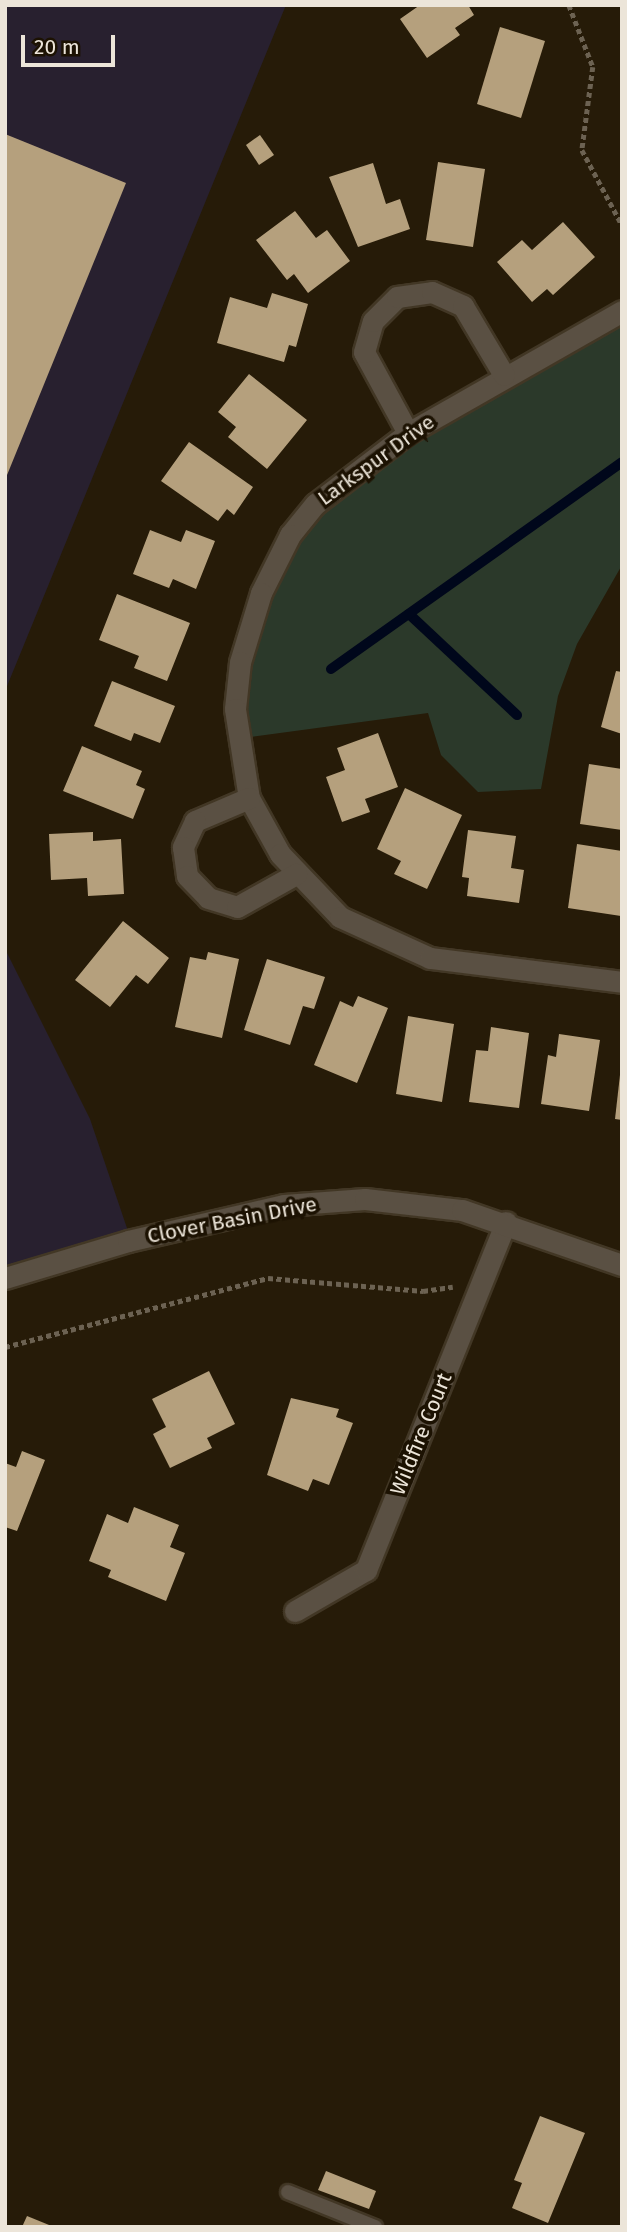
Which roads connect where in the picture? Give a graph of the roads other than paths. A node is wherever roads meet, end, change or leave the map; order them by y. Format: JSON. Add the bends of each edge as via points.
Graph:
{"nodes":[{"id":1,"x":622,"y":311,"type":"edge"},
{"id":2,"x":505,"y":375,"type":"junction"},
{"id":3,"x":408,"y":433,"type":"junction"},
{"id":4,"x":249,"y":798,"type":"junction"},
{"id":5,"x":296,"y":874,"type":"junction"},
{"id":6,"x":622,"y":982,"type":"edge"},
{"id":7,"x":506,"y":1222,"type":"junction"},
{"id":8,"x":622,"y":1265,"type":"edge"},
{"id":9,"x":5,"y":1278,"type":"edge"},
{"id":10,"x":295,"y":1611,"type":"dead end"},
{"id":11,"x":288,"y":2192,"type":"dead end"},
{"id":12,"x":375,"y":2227,"type":"edge"}],
"edges":[{"from":1,"to":2,"type":"street","name":"Larkspur Drive"},
{"from":2,"to":3,"type":"street","name":"Larkspur Drive"},
{"from":2,"to":3,"type":"street","via":[[463,306],[432,292],[397,297],[373,321],[364,352]]},
{"from":3,"to":4,"type":"street","name":"Larkspur Drive","via":[[314,504],[266,580],[235,695],[235,739]]},
{"from":4,"to":5,"type":"street","name":"Larkspur Drive"},
{"from":4,"to":5,"type":"street","via":[[195,821],[183,846],[187,876],[208,898],[237,907]]},
{"from":5,"to":6,"type":"street","name":"Larkspur Drive","via":[[355,927],[414,954]]},
{"from":7,"to":8,"type":"street","name":"Clover Basin Drive"},
{"from":7,"to":9,"type":"street","name":"Clover Basin Drive","via":[[394,1200],[284,1205],[128,1241]]},
{"from":7,"to":10,"type":"street","name":"Wildfire Court","via":[[366,1570]]},
{"from":11,"to":12,"type":"lane"}]}
